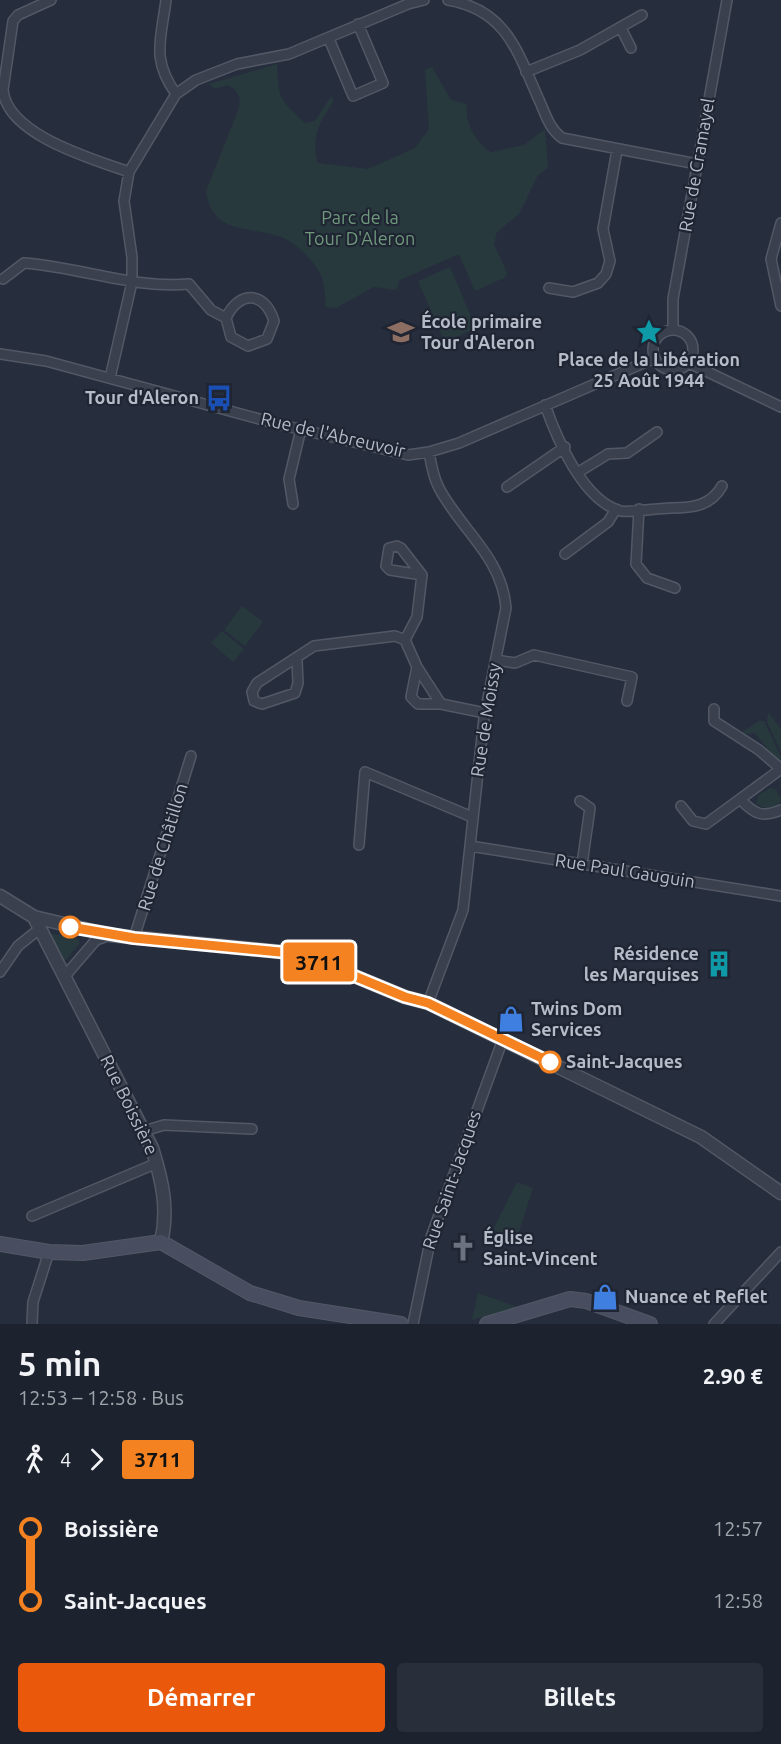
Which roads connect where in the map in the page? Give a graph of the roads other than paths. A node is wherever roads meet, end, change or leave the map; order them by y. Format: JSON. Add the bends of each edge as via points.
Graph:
{"nodes":[{"id":1,"x":51,"y":0,"type":"edge"},
{"id":2,"x":166,"y":0,"type":"edge"},
{"id":3,"x":424,"y":0,"type":"edge"},
{"id":4,"x":448,"y":0,"type":"edge"},
{"id":5,"x":726,"y":0,"type":"edge"},
{"id":6,"x":642,"y":15,"type":"dead end"},
{"id":7,"x":358,"y":24,"type":"junction"},
{"id":8,"x":621,"y":28,"type":"junction"},
{"id":9,"x":329,"y":39,"type":"junction"},
{"id":10,"x":631,"y":48,"type":"dead end"},
{"id":11,"x":526,"y":72,"type":"junction"},
{"id":12,"x":176,"y":94,"type":"junction"},
{"id":13,"x":617,"y":150,"type":"junction"},
{"id":14,"x":697,"y":164,"type":"junction"},
{"id":15,"x":129,"y":172,"type":"junction"},
{"id":16,"x":781,"y":223,"type":"edge"},
{"id":17,"x":3,"y":279,"type":"dead end"},
{"id":18,"x":132,"y":282,"type":"junction"},
{"id":19,"x":549,"y":288,"type":"dead end"},
{"id":20,"x":781,"y":306,"type":"edge"},
{"id":21,"x":226,"y":318,"type":"junction"},
{"id":22,"x":673,"y":330,"type":"junction"},
{"id":23,"x":0,"y":354,"type":"edge"},
{"id":24,"x":654,"y":358,"type":"junction"},
{"id":25,"x":688,"y":363,"type":"junction"},
{"id":26,"x":110,"y":378,"type":"junction"},
{"id":27,"x":545,"y":405,"type":"junction"},
{"id":28,"x":781,"y":407,"type":"edge"},
{"id":29,"x":301,"y":429,"type":"junction"},
{"id":30,"x":657,"y":432,"type":"dead end"},
{"id":31,"x":564,"y":447,"type":"junction"},
{"id":32,"x":429,"y":452,"type":"junction"},
{"id":33,"x":578,"y":473,"type":"junction"},
{"id":34,"x":722,"y":486,"type":"dead end"},
{"id":35,"x":507,"y":487,"type":"dead end"},
{"id":36,"x":293,"y":504,"type":"dead end"},
{"id":37,"x":616,"y":509,"type":"junction"},
{"id":38,"x":639,"y":509,"type":"junction"},
{"id":39,"x":565,"y":554,"type":"dead end"},
{"id":40,"x":422,"y":575,"type":"dead end"},
{"id":41,"x":675,"y":588,"type":"dead end"},
{"id":42,"x":405,"y":640,"type":"junction"},
{"id":43,"x":297,"y":660,"type":"junction"},
{"id":44,"x":496,"y":660,"type":"junction"},
{"id":45,"x":417,"y":668,"type":"junction"},
{"id":46,"x":627,"y":701,"type":"dead end"},
{"id":47,"x":441,"y":704,"type":"junction"},
{"id":48,"x":714,"y":709,"type":"dead end"},
{"id":49,"x":485,"y":713,"type":"junction"},
{"id":50,"x":191,"y":756,"type":"dead end"},
{"id":51,"x":779,"y":770,"type":"edge"},
{"id":52,"x":781,"y":784,"type":"edge"},
{"id":53,"x":740,"y":799,"type":"junction"},
{"id":54,"x":580,"y":801,"type":"dead end"},
{"id":55,"x":681,"y":806,"type":"dead end"},
{"id":56,"x":781,"y":810,"type":"edge"},
{"id":57,"x":472,"y":817,"type":"junction"},
{"id":58,"x":359,"y":845,"type":"dead end"},
{"id":59,"x":470,"y":846,"type":"junction"},
{"id":60,"x":582,"y":864,"type":"junction"},
{"id":61,"x":0,"y":896,"type":"edge"},
{"id":62,"x":781,"y":896,"type":"edge"},
{"id":63,"x":34,"y":917,"type":"junction"},
{"id":64,"x":38,"y":930,"type":"junction"},
{"id":65,"x":110,"y":935,"type":"junction"},
{"id":66,"x":134,"y":938,"type":"junction"},
{"id":67,"x":0,"y":972,"type":"edge"},
{"id":68,"x":65,"y":976,"type":"junction"},
{"id":69,"x":428,"y":1003,"type":"junction"},
{"id":70,"x":503,"y":1040,"type":"junction"},
{"id":71,"x":252,"y":1129,"type":"dead end"},
{"id":72,"x":144,"y":1131,"type":"junction"},
{"id":73,"x":157,"y":1163,"type":"junction"},
{"id":74,"x":781,"y":1193,"type":"edge"},
{"id":75,"x":32,"y":1216,"type":"dead end"},
{"id":76,"x":161,"y":1242,"type":"junction"},
{"id":77,"x":0,"y":1244,"type":"edge"},
{"id":78,"x":49,"y":1252,"type":"junction"},
{"id":79,"x":781,"y":1252,"type":"edge"},
{"id":80,"x":32,"y":1324,"type":"edge"},
{"id":81,"x":401,"y":1324,"type":"edge"},
{"id":82,"x":413,"y":1324,"type":"edge"},
{"id":83,"x":487,"y":1324,"type":"edge"},
{"id":84,"x":650,"y":1324,"type":"edge"},
{"id":85,"x":714,"y":1324,"type":"edge"}],
"edges":[{"from":1,"to":15,"type":"street","via":[[13,21],[4,99],[13,113],[61,147]]},
{"from":2,"to":12,"type":"street","via":[[159,60]]},
{"from":3,"to":7,"type":"street"},
{"from":4,"to":11,"type":"street","via":[[473,7],[505,30]]},
{"from":5,"to":14,"type":"street","name":"Rue de Cramayel"},
{"from":6,"to":8,"type":"street"},
{"from":7,"to":9,"type":"street"},
{"from":7,"to":9,"type":"street","via":[[383,83],[353,96]]},
{"from":8,"to":10,"type":"street"},
{"from":8,"to":11,"type":"street"},
{"from":9,"to":12,"type":"street","via":[[289,54],[237,64],[196,80]]},
{"from":11,"to":13,"type":"street","via":[[557,134],[567,140]]},
{"from":12,"to":15,"type":"street"},
{"from":13,"to":14,"type":"street"},
{"from":13,"to":19,"type":"street","via":[[603,229],[610,261],[606,274],[598,283],[573,292]]},
{"from":14,"to":22,"type":"street","name":"Rue de Cramayel","via":[[673,299]]},
{"from":15,"to":18,"type":"street","via":[[124,201]]},
{"from":16,"to":20,"type":"street","via":[[771,259]]},
{"from":17,"to":18,"type":"street","via":[[24,263]]},
{"from":18,"to":21,"type":"street","via":[[189,284],[211,310]]},
{"from":18,"to":26,"type":"street"},
{"from":21,"to":21,"type":"street","via":[[231,337],[248,346],[267,339],[274,321],[270,308],[258,299],[244,298],[232,305]]},
{"from":22,"to":24,"type":"street","via":[[656,339]]},
{"from":22,"to":25,"type":"street","via":[[689,339],[693,351]]},
{"from":23,"to":26,"type":"street","name":"Rue de l'Abreuvoir"},
{"from":24,"to":25,"type":"street","via":[[670,370]]},
{"from":24,"to":27,"type":"street","name":"Rue de l'Abreuvoir"},
{"from":25,"to":28,"type":"street"},
{"from":26,"to":29,"type":"street","name":"Rue de l'Abreuvoir"},
{"from":27,"to":31,"type":"street"},
{"from":27,"to":32,"type":"street","name":"Rue de l'Abreuvoir"},
{"from":29,"to":32,"type":"street","name":"Rue de l'Abreuvoir","via":[[388,452]]},
{"from":29,"to":36,"type":"street","via":[[289,479]]},
{"from":30,"to":33,"type":"street","via":[[627,453],[608,454]]},
{"from":31,"to":33,"type":"street"},
{"from":31,"to":35,"type":"street"},
{"from":32,"to":44,"type":"street","name":"Rue de Moissy","via":[[439,489],[493,563],[505,590],[506,608]]},
{"from":33,"to":37,"type":"street","via":[[597,499]]},
{"from":34,"to":38,"type":"street","via":[[696,508]]},
{"from":37,"to":38,"type":"street"},
{"from":37,"to":39,"type":"street","via":[[608,522]]},
{"from":38,"to":41,"type":"street","via":[[636,564],[647,578]]},
{"from":40,"to":42,"type":"street","via":[[417,617]]},
{"from":42,"to":43,"type":"street","via":[[395,636],[314,646]]},
{"from":42,"to":45,"type":"street"},
{"from":43,"to":43,"type":"street","via":[[257,683],[252,692],[254,701],[262,704],[295,693]]},
{"from":44,"to":46,"type":"street","via":[[515,663],[534,655],[632,677]]},
{"from":44,"to":49,"type":"street","name":"Rue de Moissy"},
{"from":45,"to":47,"type":"street"},
{"from":45,"to":47,"type":"street","via":[[411,697],[418,704]]},
{"from":47,"to":49,"type":"street"},
{"from":48,"to":51,"type":"street","via":[[714,721],[759,750]]},
{"from":49,"to":57,"type":"street","name":"Rue de Moissy"},
{"from":50,"to":66,"type":"street","name":"Rue de Châtillon"},
{"from":51,"to":52,"type":"street"},
{"from":51,"to":53,"type":"street"},
{"from":53,"to":55,"type":"street","via":[[706,824],[693,821]]},
{"from":53,"to":56,"type":"street","via":[[752,813],[768,816]]},
{"from":54,"to":60,"type":"street","via":[[590,808]]},
{"from":57,"to":58,"type":"street","via":[[365,772]]},
{"from":57,"to":59,"type":"street","name":"Rue de Moissy"},
{"from":59,"to":60,"type":"street","name":"Rue Paul Gauguin"},
{"from":59,"to":69,"type":"street","name":"Rue de Moissy","via":[[463,910]]},
{"from":60,"to":62,"type":"street","name":"Rue Paul Gauguin"},
{"from":61,"to":63,"type":"street"},
{"from":63,"to":64,"type":"street","name":"Rue Boissière"},
{"from":63,"to":65,"type":"street"},
{"from":64,"to":67,"type":"street","via":[[18,946]]},
{"from":64,"to":68,"type":"street","name":"Rue Boissière"},
{"from":65,"to":66,"type":"street"},
{"from":65,"to":68,"type":"street","via":[[96,940]]},
{"from":66,"to":69,"type":"street","via":[[301,954]]},
{"from":68,"to":72,"type":"street","name":"Rue Boissière"},
{"from":69,"to":70,"type":"street"},
{"from":70,"to":74,"type":"street","via":[[701,1137]]},
{"from":70,"to":82,"type":"street","name":"Rue Saint-Jacques","via":[[425,1259]]},
{"from":71,"to":72,"type":"street","via":[[164,1125]]},
{"from":72,"to":73,"type":"street","name":"Rue Boissière"},
{"from":73,"to":75,"type":"street"},
{"from":73,"to":76,"type":"street","name":"Rue Boissière","via":[[165,1212]]},
{"from":76,"to":78,"type":"main road","via":[[83,1253]]},
{"from":76,"to":81,"type":"main road","via":[[250,1293],[299,1308]]},
{"from":77,"to":78,"type":"main road"},
{"from":78,"to":80,"type":"street","via":[[33,1302]]},
{"from":79,"to":85,"type":"street"},
{"from":83,"to":84,"type":"main road","via":[[570,1299]]}]}
